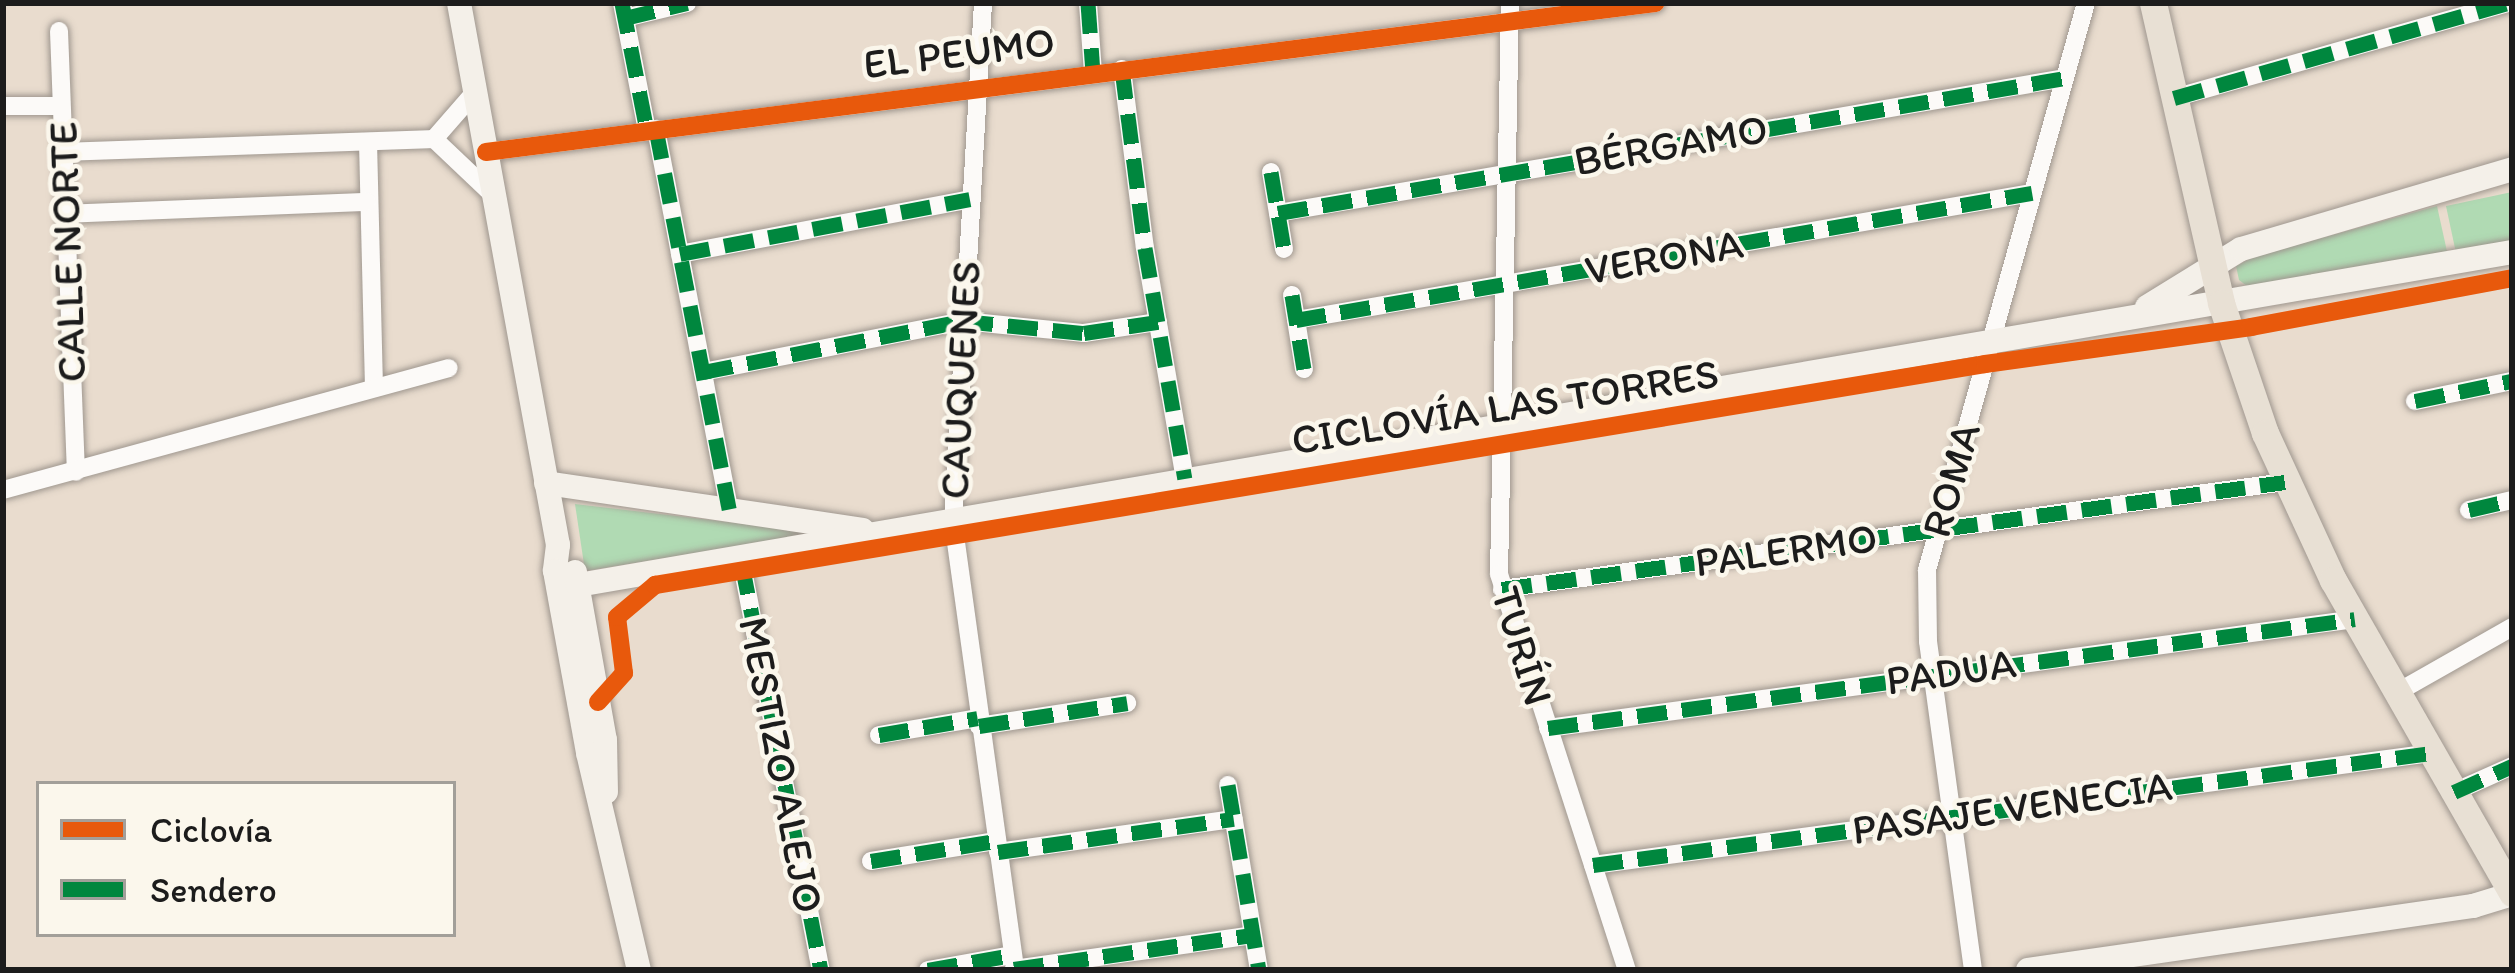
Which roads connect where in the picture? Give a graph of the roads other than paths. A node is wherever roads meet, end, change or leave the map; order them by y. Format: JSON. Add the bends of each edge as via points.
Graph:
{"nodes":[{"id":1,"x":459,"y":3,"type":"edge"},
{"id":2,"x":687,"y":3,"type":"edge"},
{"id":3,"x":983,"y":3,"type":"edge"},
{"id":4,"x":1088,"y":3,"type":"edge"},
{"id":5,"x":1656,"y":3,"type":"edge"},
{"id":6,"x":2086,"y":3,"type":"edge"},
{"id":7,"x":2153,"y":3,"type":"edge"},
{"id":8,"x":2508,"y":3,"type":"edge"},
{"id":9,"x":624,"y":10,"type":"edge"},
{"id":10,"x":1510,"y":12,"type":"edge"},
{"id":11,"x":59,"y":31,"type":"dead end"},
{"id":12,"x":1122,"y":69,"type":"junction"},
{"id":13,"x":1093,"y":73,"type":"junction"},
{"id":14,"x":2065,"y":78,"type":"junction"},
{"id":15,"x":977,"y":87,"type":"junction"},
{"id":16,"x":475,"y":92,"type":"junction"},
{"id":17,"x":2174,"y":98,"type":"junction"},
{"id":18,"x":3,"y":106,"type":"edge"},
{"id":19,"x":61,"y":106,"type":"junction"},
{"id":20,"x":652,"y":130,"type":"junction"},
{"id":21,"x":434,"y":139,"type":"junction"},
{"id":22,"x":368,"y":142,"type":"junction"},
{"id":23,"x":63,"y":152,"type":"junction"},
{"id":24,"x":486,"y":152,"type":"junction"},
{"id":25,"x":2512,"y":169,"type":"edge"},
{"id":26,"x":1270,"y":172,"type":"dead end"},
{"id":27,"x":1508,"y":173,"type":"junction"},
{"id":28,"x":2032,"y":194,"type":"junction"},
{"id":29,"x":494,"y":196,"type":"junction"},
{"id":30,"x":970,"y":199,"type":"junction"},
{"id":31,"x":367,"y":202,"type":"junction"},
{"id":32,"x":1278,"y":212,"type":"junction"},
{"id":33,"x":65,"y":214,"type":"junction"},
{"id":34,"x":1284,"y":249,"type":"dead end"},
{"id":35,"x":2512,"y":252,"type":"edge"},
{"id":36,"x":680,"y":254,"type":"junction"},
{"id":37,"x":2212,"y":267,"type":"junction"},
{"id":38,"x":1505,"y":284,"type":"junction"},
{"id":39,"x":1292,"y":295,"type":"dead end"},
{"id":40,"x":2221,"y":303,"type":"junction"},
{"id":41,"x":1296,"y":320,"type":"junction"},
{"id":42,"x":963,"y":321,"type":"junction"},
{"id":43,"x":1158,"y":322,"type":"junction"},
{"id":44,"x":2112,"y":322,"type":"junction"},
{"id":45,"x":1990,"y":341,"type":"junction"},
{"id":46,"x":449,"y":368,"type":"dead end"},
{"id":47,"x":1304,"y":369,"type":"dead end"},
{"id":48,"x":703,"y":372,"type":"junction"},
{"id":49,"x":2512,"y":381,"type":"edge"},
{"id":50,"x":374,"y":388,"type":"junction"},
{"id":51,"x":2415,"y":401,"type":"dead end"},
{"id":52,"x":1502,"y":423,"type":"junction"},
{"id":53,"x":76,"y":472,"type":"junction"},
{"id":54,"x":1185,"y":479,"type":"junction"},
{"id":55,"x":2285,"y":482,"type":"junction"},
{"id":56,"x":546,"y":483,"type":"junction"},
{"id":57,"x":3,"y":490,"type":"edge"},
{"id":58,"x":2512,"y":500,"type":"edge"},
{"id":59,"x":729,"y":509,"type":"junction"},
{"id":60,"x":2469,"y":511,"type":"dead end"},
{"id":61,"x":952,"y":521,"type":"junction"},
{"id":62,"x":1935,"y":530,"type":"junction"},
{"id":63,"x":883,"y":533,"type":"junction"},
{"id":64,"x":558,"y":544,"type":"junction"},
{"id":65,"x":741,"y":560,"type":"junction"},
{"id":66,"x":578,"y":585,"type":"junction"},
{"id":67,"x":1502,"y":589,"type":"junction"},
{"id":68,"x":2354,"y":619,"type":"junction"},
{"id":69,"x":2512,"y":627,"type":"edge"},
{"id":70,"x":1933,"y":674,"type":"junction"},
{"id":71,"x":2396,"y":693,"type":"junction"},
{"id":72,"x":1126,"y":703,"type":"dead end"},
{"id":73,"x":978,"y":722,"type":"junction"},
{"id":74,"x":1547,"y":728,"type":"junction"},
{"id":75,"x":879,"y":735,"type":"dead end"},
{"id":76,"x":2431,"y":753,"type":"junction"},
{"id":77,"x":2512,"y":766,"type":"edge"},
{"id":78,"x":1228,"y":785,"type":"dead end"},
{"id":79,"x":2454,"y":792,"type":"junction"},
{"id":80,"x":604,"y":804,"type":"junction"},
{"id":81,"x":1952,"y":816,"type":"junction"},
{"id":82,"x":1234,"y":819,"type":"junction"},
{"id":83,"x":997,"y":847,"type":"junction"},
{"id":84,"x":871,"y":861,"type":"dead end"},
{"id":85,"x":1593,"y":866,"type":"junction"},
{"id":86,"x":2512,"y":894,"type":"edge"},
{"id":87,"x":1253,"y":934,"type":"junction"},
{"id":88,"x":1014,"y":965,"type":"edge"},
{"id":89,"x":638,"y":970,"type":"edge"},
{"id":90,"x":821,"y":970,"type":"edge"},
{"id":91,"x":928,"y":970,"type":"edge"},
{"id":92,"x":1259,"y":970,"type":"edge"},
{"id":93,"x":1627,"y":970,"type":"edge"},
{"id":94,"x":1973,"y":970,"type":"edge"},
{"id":95,"x":2028,"y":970,"type":"edge"}],
"edges":[{"from":1,"to":16,"type":"main road"},
{"from":2,"to":9,"type":"street"},
{"from":3,"to":15,"type":"street","name":"CAUQUENES"},
{"from":4,"to":13,"type":"street"},
{"from":5,"to":10,"type":"street","name":"EL PEUMO"},
{"from":6,"to":14,"type":"street","name":"ROMA"},
{"from":7,"to":17,"type":"main road"},
{"from":8,"to":17,"type":"street"},
{"from":9,"to":20,"type":"street"},
{"from":10,"to":12,"type":"street","name":"EL PEUMO"},
{"from":10,"to":27,"type":"street","name":"TURÍN"},
{"from":11,"to":19,"type":"street","name":"CALLE NORTE"},
{"from":12,"to":13,"type":"street","name":"EL PEUMO"},
{"from":12,"to":43,"type":"street"},
{"from":13,"to":15,"type":"street","name":"EL PEUMO"},
{"from":14,"to":27,"type":"street","name":"BÉRGAMO"},
{"from":14,"to":28,"type":"street","name":"ROMA"},
{"from":15,"to":20,"type":"street","name":"EL PEUMO"},
{"from":15,"to":30,"type":"street","name":"CAUQUENES"},
{"from":16,"to":21,"type":"street"},
{"from":16,"to":24,"type":"main road"},
{"from":17,"to":37,"type":"main road"},
{"from":18,"to":19,"type":"street"},
{"from":19,"to":23,"type":"street","name":"CALLE NORTE"},
{"from":20,"to":24,"type":"street","name":"EL PEUMO"},
{"from":20,"to":36,"type":"street"},
{"from":21,"to":22,"type":"street"},
{"from":21,"to":29,"type":"street"},
{"from":22,"to":23,"type":"street"},
{"from":22,"to":31,"type":"street"},
{"from":23,"to":33,"type":"street","name":"CALLE NORTE"},
{"from":24,"to":29,"type":"main road"},
{"from":25,"to":37,"type":"main road","via":[[2252,245]]},
{"from":26,"to":32,"type":"street"},
{"from":27,"to":32,"type":"street","name":"BÉRGAMO"},
{"from":27,"to":38,"type":"street","name":"TURÍN"},
{"from":28,"to":38,"type":"street","name":"VERONA"},
{"from":28,"to":45,"type":"street","name":"ROMA"},
{"from":29,"to":56,"type":"main road"},
{"from":30,"to":36,"type":"street"},
{"from":30,"to":42,"type":"street","name":"CAUQUENES"},
{"from":31,"to":33,"type":"street"},
{"from":31,"to":50,"type":"street"},
{"from":32,"to":34,"type":"street"},
{"from":33,"to":53,"type":"street","name":"CALLE NORTE"},
{"from":35,"to":40,"type":"main road"},
{"from":36,"to":48,"type":"street"},
{"from":37,"to":40,"type":"main road"},
{"from":37,"to":44,"type":"main road","via":[[2172,296]]},
{"from":38,"to":41,"type":"street","name":"VERONA"},
{"from":38,"to":52,"type":"street","name":"TURÍN"},
{"from":39,"to":41,"type":"street"},
{"from":40,"to":44,"type":"main road"},
{"from":40,"to":55,"type":"main road"},
{"from":41,"to":47,"type":"street"},
{"from":42,"to":43,"type":"street","via":[[1084,333]]},
{"from":42,"to":48,"type":"street"},
{"from":42,"to":61,"type":"street","name":"CAUQUENES"},
{"from":43,"to":54,"type":"street"},
{"from":44,"to":45,"type":"main road"},
{"from":45,"to":52,"type":"main road"},
{"from":45,"to":62,"type":"street","name":"ROMA"},
{"from":46,"to":50,"type":"street"},
{"from":48,"to":59,"type":"street"},
{"from":49,"to":51,"type":"street"},
{"from":50,"to":53,"type":"street"},
{"from":52,"to":54,"type":"main road"},
{"from":52,"to":67,"type":"street","name":"TURÍN"},
{"from":53,"to":57,"type":"street"},
{"from":54,"to":61,"type":"main road"},
{"from":55,"to":62,"type":"street","name":"PALERMO"},
{"from":55,"to":68,"type":"main road"},
{"from":56,"to":59,"type":"main road"},
{"from":56,"to":64,"type":"main road"},
{"from":58,"to":60,"type":"street"},
{"from":59,"to":63,"type":"main road"},
{"from":61,"to":63,"type":"main road"},
{"from":61,"to":73,"type":"street","name":"CAUQUENES"},
{"from":62,"to":67,"type":"street","name":"PALERMO"},
{"from":62,"to":70,"type":"street","name":"ROMA","via":[[1926,590]]},
{"from":63,"to":65,"type":"main road"},
{"from":64,"to":66,"type":"main road"},
{"from":64,"to":80,"type":"main road","via":[[556,580]]},
{"from":65,"to":66,"type":"main road"},
{"from":65,"to":90,"type":"street","name":"MESTIZO ALEJO"},
{"from":66,"to":80,"type":"main road","via":[[607,760]]},
{"from":67,"to":74,"type":"street","name":"TURÍN"},
{"from":68,"to":70,"type":"street","name":"PADUA"},
{"from":68,"to":71,"type":"main road"},
{"from":69,"to":71,"type":"street"},
{"from":70,"to":74,"type":"street","name":"PADUA"},
{"from":70,"to":81,"type":"street","name":"ROMA"},
{"from":71,"to":76,"type":"main road"},
{"from":72,"to":73,"type":"street"},
{"from":73,"to":75,"type":"street"},
{"from":73,"to":83,"type":"street","name":"CAUQUENES"},
{"from":74,"to":85,"type":"street","name":"TURÍN"},
{"from":76,"to":79,"type":"main road"},
{"from":76,"to":81,"type":"street","name":"PASAJE VENECIA"},
{"from":77,"to":79,"type":"street"},
{"from":78,"to":82,"type":"street"},
{"from":79,"to":86,"type":"main road"},
{"from":80,"to":89,"type":"main road"},
{"from":81,"to":85,"type":"street","name":"PASAJE VENECIA"},
{"from":81,"to":94,"type":"street","name":"ROMA"},
{"from":82,"to":83,"type":"street"},
{"from":82,"to":87,"type":"street"},
{"from":83,"to":84,"type":"street"},
{"from":83,"to":88,"type":"street","name":"CAUQUENES"},
{"from":85,"to":93,"type":"street","name":"TURÍN"},
{"from":86,"to":95,"type":"main road"},
{"from":87,"to":88,"type":"street"},
{"from":87,"to":92,"type":"street"},
{"from":88,"to":91,"type":"street"}]}
